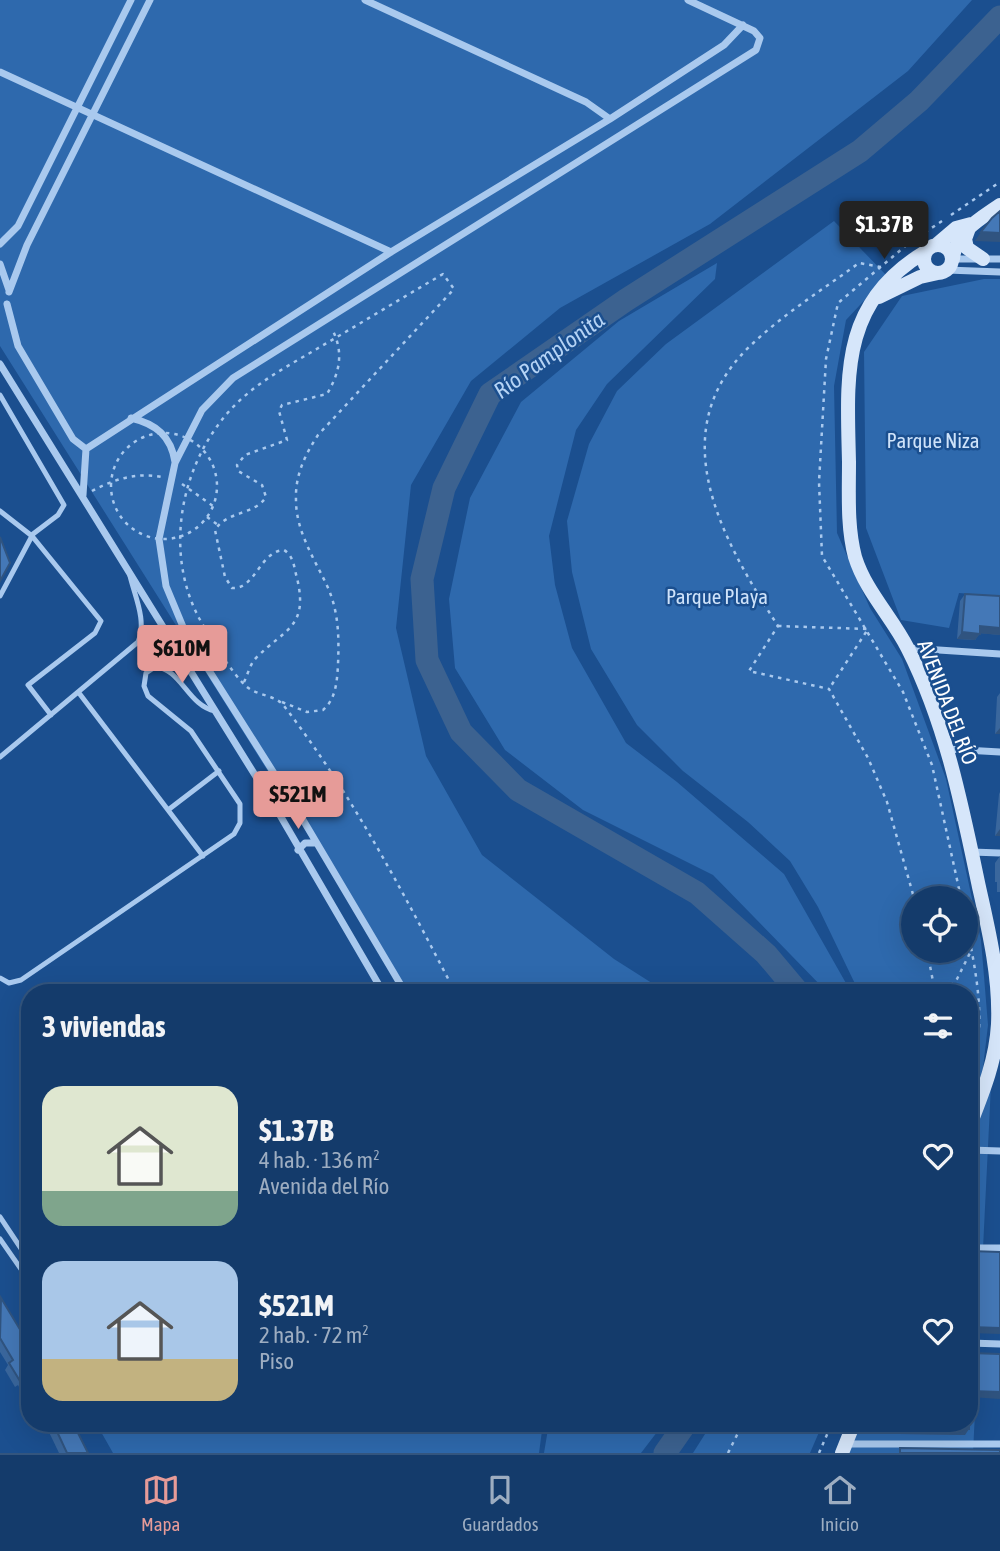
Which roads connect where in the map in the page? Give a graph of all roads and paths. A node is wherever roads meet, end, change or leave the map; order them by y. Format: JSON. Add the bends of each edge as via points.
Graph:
{"nodes":[{"id":1,"x":131,"y":0,"type":"edge"},
{"id":2,"x":150,"y":0,"type":"edge"},
{"id":3,"x":365,"y":0,"type":"edge"},
{"id":4,"x":688,"y":0,"type":"edge"},
{"id":5,"x":743,"y":25,"type":"junction"},
{"id":6,"x":0,"y":72,"type":"edge"},
{"id":7,"x":77,"y":108,"type":"junction"},
{"id":8,"x":94,"y":116,"type":"junction"},
{"id":9,"x":610,"y":119,"type":"junction"},
{"id":10,"x":1000,"y":182,"type":"edge"},
{"id":11,"x":1000,"y":189,"type":"edge"},
{"id":12,"x":1000,"y":205,"type":"edge"},
{"id":13,"x":957,"y":218,"type":"dead end"},
{"id":14,"x":972,"y":224,"type":"junction"},
{"id":15,"x":946,"y":225,"type":"dead end"},
{"id":16,"x":0,"y":244,"type":"edge"},
{"id":17,"x":929,"y":245,"type":"junction"},
{"id":18,"x":391,"y":252,"type":"junction"},
{"id":19,"x":983,"y":259,"type":"junction"},
{"id":20,"x":1000,"y":259,"type":"edge"},
{"id":21,"x":0,"y":264,"type":"edge"},
{"id":22,"x":881,"y":267,"type":"junction"},
{"id":23,"x":946,"y":267,"type":"junction"},
{"id":24,"x":1000,"y":272,"type":"edge"},
{"id":25,"x":9,"y":292,"type":"junction"},
{"id":26,"x":872,"y":303,"type":"junction"},
{"id":27,"x":7,"y":304,"type":"junction"},
{"id":28,"x":0,"y":316,"type":"edge"},
{"id":29,"x":327,"y":320,"type":"junction"},
{"id":30,"x":336,"y":337,"type":"junction"},
{"id":31,"x":0,"y":364,"type":"edge"},
{"id":32,"x":0,"y":395,"type":"edge"},
{"id":33,"x":131,"y":418,"type":"junction"},
{"id":34,"x":86,"y":449,"type":"junction"},
{"id":35,"x":175,"y":463,"type":"junction"},
{"id":36,"x":171,"y":480,"type":"junction"},
{"id":37,"x":188,"y":487,"type":"junction"},
{"id":38,"x":83,"y":495,"type":"junction"},
{"id":39,"x":213,"y":506,"type":"dead end"},
{"id":40,"x":0,"y":511,"type":"edge"},
{"id":41,"x":207,"y":517,"type":"dead end"},
{"id":42,"x":218,"y":524,"type":"junction"},
{"id":43,"x":32,"y":536,"type":"junction"},
{"id":44,"x":129,"y":573,"type":"junction"},
{"id":45,"x":0,"y":596,"type":"edge"},
{"id":46,"x":778,"y":626,"type":"junction"},
{"id":47,"x":868,"y":629,"type":"junction"},
{"id":48,"x":908,"y":648,"type":"junction"},
{"id":49,"x":1000,"y":654,"type":"edge"},
{"id":50,"x":244,"y":684,"type":"junction"},
{"id":51,"x":828,"y":689,"type":"junction"},
{"id":52,"x":79,"y":693,"type":"junction"},
{"id":53,"x":282,"y":702,"type":"junction"},
{"id":54,"x":215,"y":711,"type":"junction"},
{"id":55,"x":51,"y":715,"type":"junction"},
{"id":56,"x":947,"y":749,"type":"junction"},
{"id":57,"x":1000,"y":752,"type":"edge"},
{"id":58,"x":0,"y":757,"type":"edge"},
{"id":59,"x":219,"y":771,"type":"junction"},
{"id":60,"x":296,"y":808,"type":"junction"},
{"id":61,"x":168,"y":810,"type":"junction"},
{"id":62,"x":281,"y":817,"type":"junction"},
{"id":63,"x":316,"y":843,"type":"junction"},
{"id":64,"x":299,"y":850,"type":"junction"},
{"id":65,"x":972,"y":852,"type":"junction"},
{"id":66,"x":1000,"y":853,"type":"edge"},
{"id":67,"x":203,"y":856,"type":"junction"},
{"id":68,"x":911,"y":886,"type":"edge"},
{"id":69,"x":958,"y":886,"type":"edge"},
{"id":70,"x":996,"y":951,"type":"edge"},
{"id":71,"x":929,"y":963,"type":"edge"},
{"id":72,"x":965,"y":963,"type":"edge"},
{"id":73,"x":975,"y":963,"type":"edge"},
{"id":74,"x":0,"y":978,"type":"edge"},
{"id":75,"x":378,"y":984,"type":"edge"},
{"id":76,"x":400,"y":984,"type":"edge"},
{"id":77,"x":451,"y":984,"type":"edge"},
{"id":78,"x":933,"y":984,"type":"edge"},
{"id":79,"x":952,"y":984,"type":"edge"},
{"id":80,"x":977,"y":984,"type":"edge"},
{"id":81,"x":978,"y":1007,"type":"edge"},
{"id":82,"x":978,"y":1031,"type":"edge"},
{"id":83,"x":998,"y":1047,"type":"edge"},
{"id":84,"x":978,"y":1105,"type":"edge"},
{"id":85,"x":978,"y":1150,"type":"edge"},
{"id":86,"x":1000,"y":1151,"type":"edge"},
{"id":87,"x":0,"y":1217,"type":"edge"},
{"id":88,"x":0,"y":1239,"type":"edge"},
{"id":89,"x":21,"y":1248,"type":"edge"},
{"id":90,"x":978,"y":1248,"type":"edge"},
{"id":91,"x":1000,"y":1248,"type":"edge"},
{"id":92,"x":21,"y":1269,"type":"edge"},
{"id":93,"x":978,"y":1343,"type":"edge"},
{"id":94,"x":1000,"y":1344,"type":"edge"},
{"id":95,"x":738,"y":1432,"type":"edge"},
{"id":96,"x":828,"y":1432,"type":"edge"},
{"id":97,"x":1000,"y":1444,"type":"edge"},
{"id":98,"x":844,"y":1448,"type":"edge"},
{"id":99,"x":728,"y":1453,"type":"edge"},
{"id":100,"x":819,"y":1453,"type":"edge"}],
"edges":[{"from":1,"to":7,"type":"street"},
{"from":2,"to":8,"type":"street"},
{"from":3,"to":9,"type":"street","via":[[586,102]]},
{"from":4,"to":5,"type":"street"},
{"from":5,"to":9,"type":"street","via":[[724,45]]},
{"from":5,"to":29,"type":"street","via":[[760,38],[756,50],[741,61]]},
{"from":6,"to":7,"type":"street"},
{"from":7,"to":8,"type":"street"},
{"from":7,"to":16,"type":"street","via":[[18,226]]},
{"from":8,"to":18,"type":"street"},
{"from":8,"to":25,"type":"street","via":[[27,245]]},
{"from":9,"to":18,"type":"street"},
{"from":10,"to":22,"type":"path"},
{"from":11,"to":13,"type":"path"},
{"from":12,"to":14,"type":"main road"},
{"from":14,"to":17,"type":"main road","name":"AVENIDA DEL RÍO"},
{"from":14,"to":19,"type":"main road","via":[[966,244]]},
{"from":14,"to":23,"type":"main road"},
{"from":15,"to":17,"type":"path"},
{"from":17,"to":23,"type":"main road","via":[[948,249]]},
{"from":17,"to":23,"type":"main road","via":[[927,268]]},
{"from":17,"to":26,"type":"main road","name":"AVENIDA DEL RÍO","via":[[897,272]]},
{"from":18,"to":33,"type":"street"},
{"from":19,"to":20,"type":"street"},
{"from":19,"to":23,"type":"street"},
{"from":21,"to":25,"type":"street"},
{"from":22,"to":46,"type":"path","via":[[859,263],[770,327],[724,380],[709,414],[706,478],[713,507],[740,566]]},
{"from":22,"to":47,"type":"path","via":[[838,303],[826,359],[819,482],[822,556]]},
{"from":23,"to":24,"type":"street"},
{"from":23,"to":26,"type":"main road","via":[[903,284]]},
{"from":25,"to":27,"type":"street"},
{"from":26,"to":48,"type":"main road","name":"AVENIDA DEL RÍO","via":[[858,328],[848,366],[850,537],[870,590]]},
{"from":27,"to":28,"type":"street"},
{"from":27,"to":34,"type":"street","via":[[18,346],[73,439]]},
{"from":29,"to":30,"type":"path"},
{"from":29,"to":35,"type":"street","via":[[233,378],[202,410]]},
{"from":30,"to":37,"type":"path","via":[[253,388],[232,407],[203,450]]},
{"from":30,"to":42,"type":"path","via":[[341,359],[327,394],[282,405],[279,411],[287,440],[245,455],[237,465],[262,485],[266,497],[262,504]]},
{"from":30,"to":53,"type":"path","via":[[443,274],[454,289],[326,426],[304,457],[297,480],[299,525],[333,602],[338,623],[338,677],[334,695],[323,710],[307,712]]},
{"from":31,"to":38,"type":"street"},
{"from":32,"to":43,"type":"lane","via":[[64,505]]},
{"from":33,"to":34,"type":"street"},
{"from":33,"to":35,"type":"street","via":[[148,422],[162,433]]},
{"from":34,"to":38,"type":"street"},
{"from":35,"to":36,"type":"street"},
{"from":36,"to":37,"type":"path"},
{"from":36,"to":38,"type":"path","via":[[137,475],[110,481]]},
{"from":36,"to":60,"type":"street","via":[[159,539],[166,586],[186,634]]},
{"from":37,"to":39,"type":"path"},
{"from":37,"to":50,"type":"path","via":[[180,537],[186,584],[199,619]]},
{"from":38,"to":44,"type":"street"},
{"from":40,"to":43,"type":"lane"},
{"from":41,"to":42,"type":"path"},
{"from":42,"to":50,"type":"path","via":[[215,537],[232,588],[243,586],[272,553],[284,550],[293,561],[300,592],[300,608],[292,626],[254,659]]},
{"from":43,"to":45,"type":"lane"},
{"from":43,"to":55,"type":"lane","via":[[101,621],[95,634],[28,685]]},
{"from":44,"to":52,"type":"lane","via":[[142,632],[126,655]]},
{"from":44,"to":54,"type":"street"},
{"from":46,"to":47,"type":"path"},
{"from":46,"to":51,"type":"path","via":[[749,671]]},
{"from":47,"to":51,"type":"path"},
{"from":47,"to":69,"type":"path","via":[[903,692],[932,765]]},
{"from":48,"to":49,"type":"street"},
{"from":48,"to":56,"type":"main road","name":"AVENIDA DEL RÍO"},
{"from":50,"to":53,"type":"path"},
{"from":51,"to":68,"type":"path","via":[[868,758],[887,802]]},
{"from":52,"to":55,"type":"lane"},
{"from":52,"to":61,"type":"lane"},
{"from":53,"to":77,"type":"path","via":[[355,808]]},
{"from":54,"to":59,"type":"lane","via":[[199,706],[168,669],[155,667],[146,673],[148,696],[191,731]]},
{"from":54,"to":62,"type":"street"},
{"from":55,"to":58,"type":"lane"},
{"from":56,"to":57,"type":"street"},
{"from":56,"to":65,"type":"main road","name":"AVENIDA DEL RÍO"},
{"from":59,"to":61,"type":"lane"},
{"from":59,"to":67,"type":"lane","via":[[240,804],[240,823],[230,837]]},
{"from":60,"to":62,"type":"street","via":[[294,818]]},
{"from":60,"to":63,"type":"street"},
{"from":61,"to":67,"type":"lane"},
{"from":62,"to":64,"type":"street"},
{"from":63,"to":64,"type":"street","via":[[305,843]]},
{"from":63,"to":76,"type":"street"},
{"from":64,"to":75,"type":"street"},
{"from":65,"to":66,"type":"street"},
{"from":65,"to":70,"type":"main road","name":"AVENIDA DEL RÍO"},
{"from":67,"to":74,"type":"lane","via":[[21,980],[9,983]]},
{"from":70,"to":83,"type":"main road","name":"AVENIDA DEL RÍO"},
{"from":71,"to":78,"type":"path"},
{"from":72,"to":79,"type":"path"},
{"from":73,"to":80,"type":"path"},
{"from":81,"to":82,"type":"path"},
{"from":83,"to":84,"type":"main road","name":"AVENIDA DEL RÍO"},
{"from":85,"to":86,"type":"street"},
{"from":87,"to":89,"type":"lane"},
{"from":88,"to":92,"type":"lane"},
{"from":90,"to":91,"type":"street"},
{"from":93,"to":94,"type":"street"},
{"from":95,"to":99,"type":"path"},
{"from":96,"to":100,"type":"path"},
{"from":97,"to":98,"type":"street"}]}
